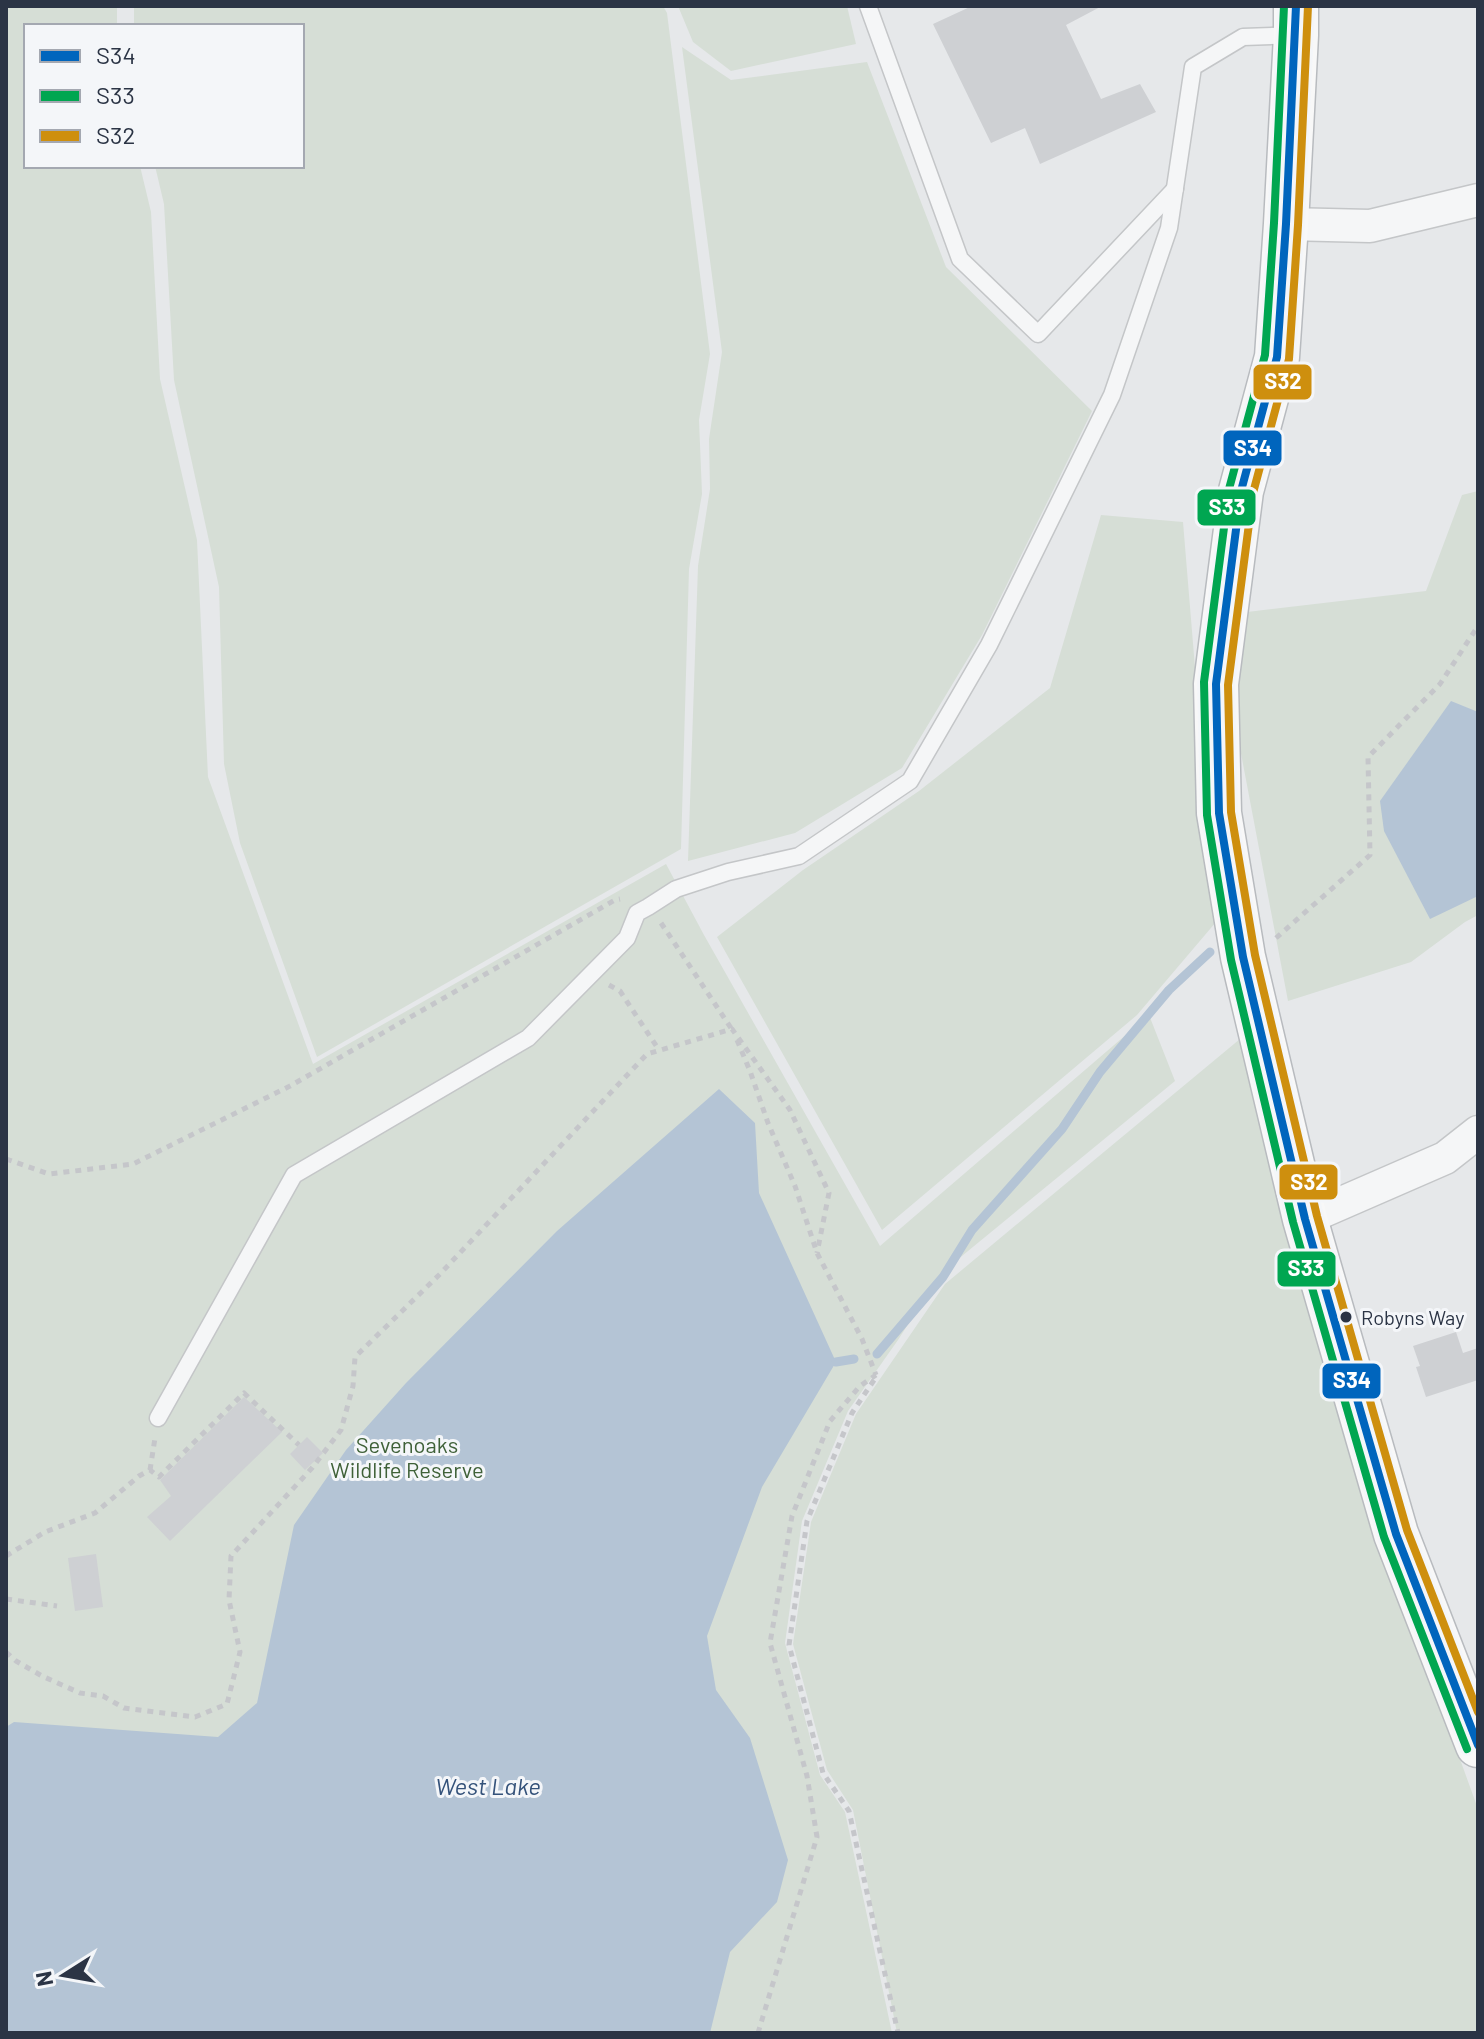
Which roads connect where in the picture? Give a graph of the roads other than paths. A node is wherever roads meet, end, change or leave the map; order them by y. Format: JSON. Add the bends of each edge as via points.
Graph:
{"nodes":[{"id":1,"x":868,"y":6,"type":"edge"},
{"id":2,"x":1296,"y":21,"type":"edge"},
{"id":3,"x":1175,"y":189,"type":"junction"},
{"id":4,"x":1478,"y":200,"type":"edge"},
{"id":5,"x":1286,"y":224,"type":"junction"},
{"id":6,"x":1478,"y":1132,"type":"edge"},
{"id":7,"x":1305,"y":1219,"type":"junction"},
{"id":8,"x":158,"y":1418,"type":"road end"},
{"id":9,"x":1478,"y":1745,"type":"edge"}],
"edges":[{"from":1,"to":3,"type":"lane","via":[[960,259],[1038,334]]},
{"from":2,"to":3,"type":"lane","via":[[1243,37],[1193,67]]},
{"from":2,"to":5,"type":"highway"},
{"from":3,"to":8,"type":"lane","via":[[1169,228],[1112,395],[989,645],[910,781],[799,856],[676,889],[637,913],[627,938],[528,1038],[294,1175]]},
{"from":4,"to":5,"type":"street","via":[[1370,226]]},
{"from":5,"to":7,"type":"highway","via":[[1277,357],[1241,491],[1216,684],[1219,813],[1243,957]]},
{"from":6,"to":7,"type":"street","via":[[1445,1158]]},
{"from":7,"to":9,"type":"highway","via":[[1396,1534]]}]}
